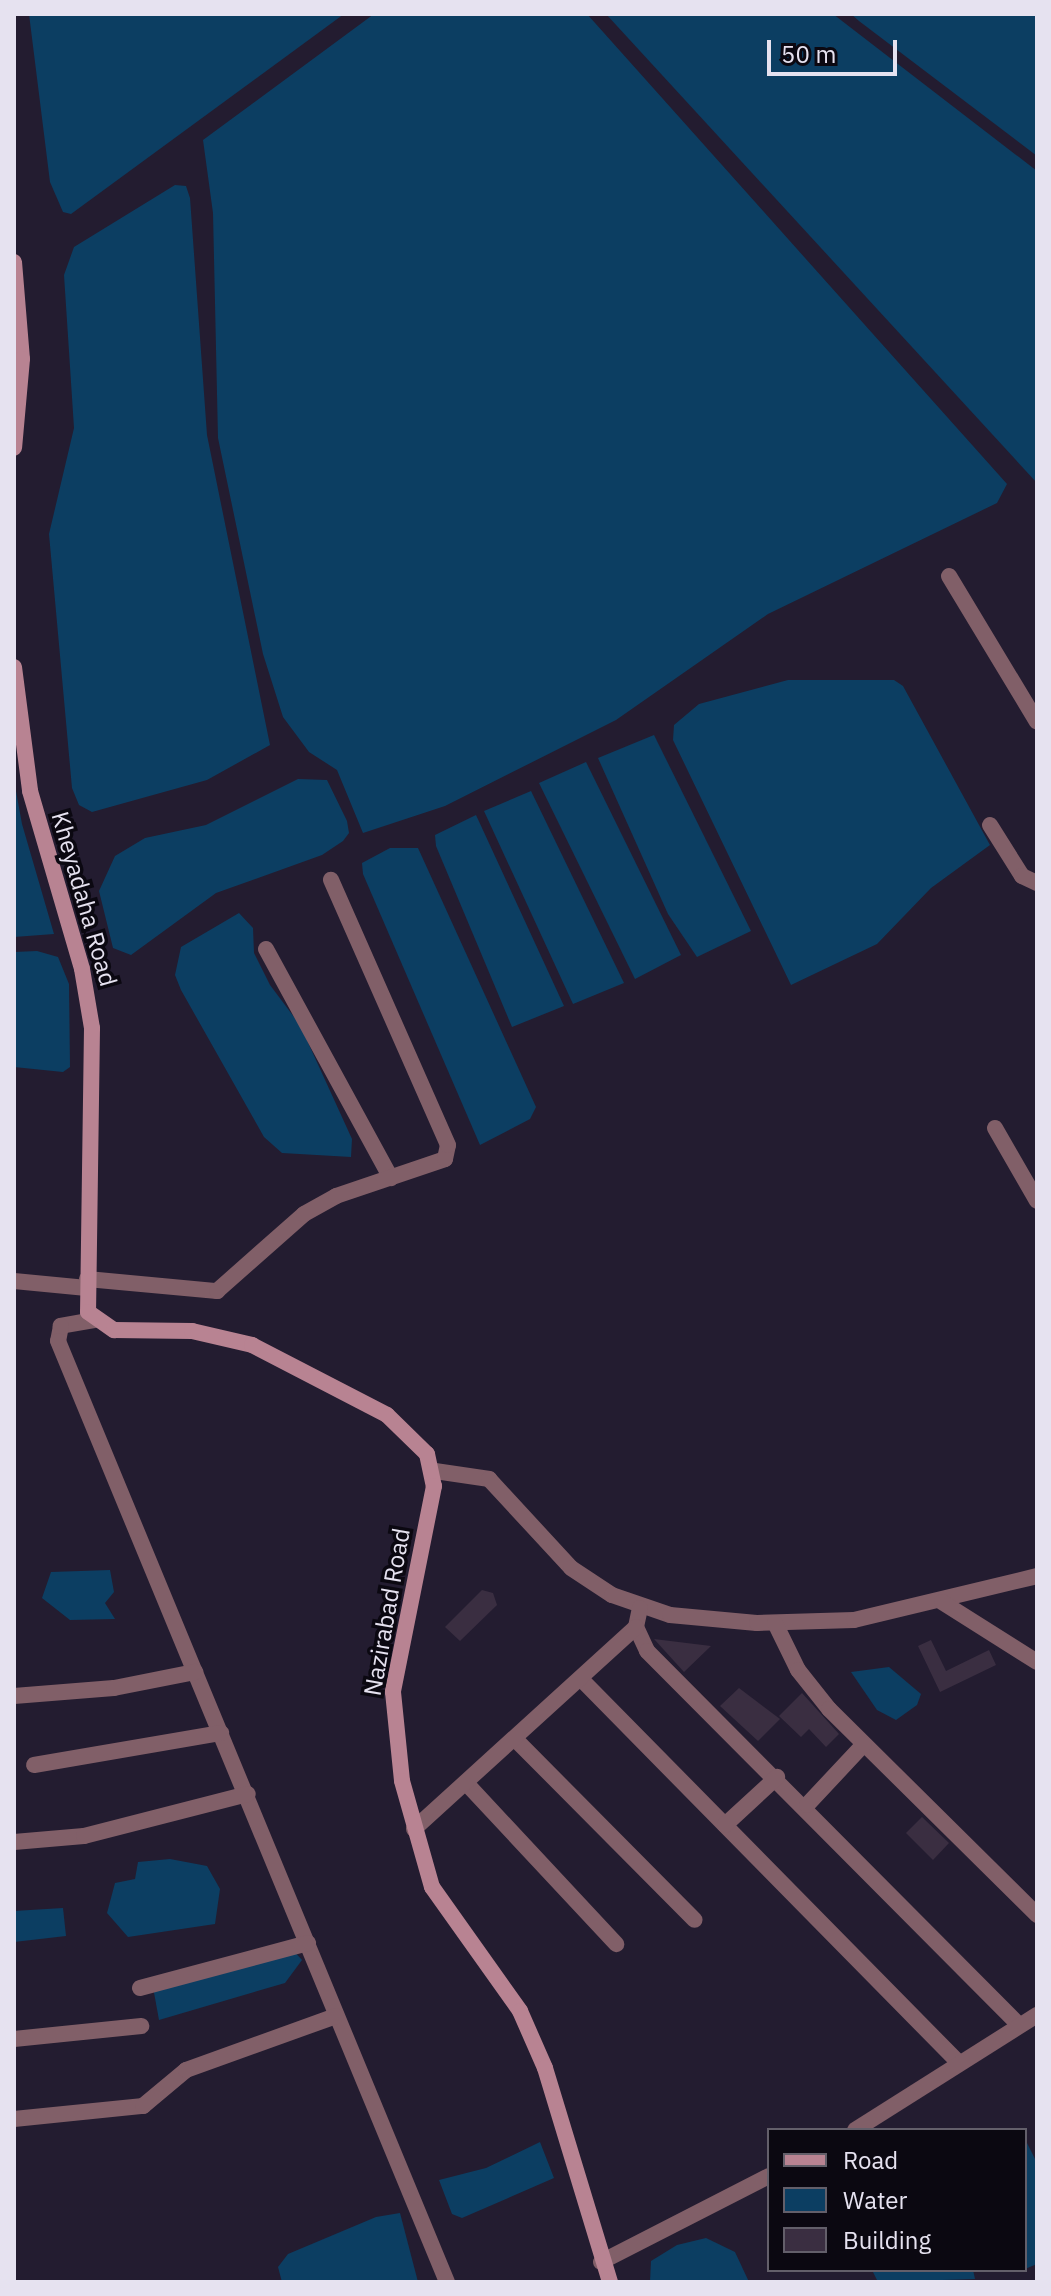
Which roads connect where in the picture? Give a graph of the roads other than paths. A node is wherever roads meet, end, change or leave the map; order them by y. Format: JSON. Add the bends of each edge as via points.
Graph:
{"nodes":[{"id":1,"x":14,"y":262,"type":"edge"},
{"id":2,"x":14,"y":448,"type":"edge"},
{"id":3,"x":949,"y":576,"type":"dead end"},
{"id":4,"x":14,"y":667,"type":"edge"},
{"id":5,"x":1037,"y":722,"type":"edge"},
{"id":6,"x":990,"y":825,"type":"dead end"},
{"id":7,"x":331,"y":880,"type":"dead end"},
{"id":8,"x":1037,"y":883,"type":"edge"},
{"id":9,"x":266,"y":949,"type":"dead end"},
{"id":10,"x":995,"y":1128,"type":"dead end"},
{"id":11,"x":391,"y":1178,"type":"junction"},
{"id":12,"x":1037,"y":1201,"type":"edge"},
{"id":13,"x":14,"y":1281,"type":"edge"},
{"id":14,"x":89,"y":1300,"type":"junction"},
{"id":15,"x":435,"y":1471,"type":"junction"},
{"id":16,"x":1037,"y":1576,"type":"edge"},
{"id":17,"x":942,"y":1602,"type":"junction"},
{"id":18,"x":640,"y":1608,"type":"junction"},
{"id":19,"x":775,"y":1623,"type":"junction"},
{"id":20,"x":636,"y":1627,"type":"junction"},
{"id":21,"x":1037,"y":1662,"type":"edge"},
{"id":22,"x":195,"y":1672,"type":"junction"},
{"id":23,"x":581,"y":1679,"type":"junction"},
{"id":24,"x":14,"y":1696,"type":"edge"},
{"id":25,"x":221,"y":1733,"type":"junction"},
{"id":26,"x":517,"y":1741,"type":"junction"},
{"id":27,"x":864,"y":1744,"type":"junction"},
{"id":28,"x":34,"y":1765,"type":"dead end"},
{"id":29,"x":777,"y":1777,"type":"junction"},
{"id":30,"x":467,"y":1784,"type":"junction"},
{"id":31,"x":248,"y":1794,"type":"junction"},
{"id":32,"x":807,"y":1805,"type":"junction"},
{"id":33,"x":725,"y":1825,"type":"junction"},
{"id":34,"x":414,"y":1829,"type":"junction"},
{"id":35,"x":14,"y":1842,"type":"edge"},
{"id":36,"x":1037,"y":1915,"type":"edge"},
{"id":37,"x":695,"y":1920,"type":"dead end"},
{"id":38,"x":308,"y":1943,"type":"junction"},
{"id":39,"x":616,"y":1944,"type":"dead end"},
{"id":40,"x":140,"y":1988,"type":"dead end"},
{"id":41,"x":1037,"y":2015,"type":"edge"},
{"id":42,"x":336,"y":2016,"type":"junction"},
{"id":43,"x":1019,"y":2025,"type":"junction"},
{"id":44,"x":141,"y":2026,"type":"dead end"},
{"id":45,"x":14,"y":2039,"type":"edge"},
{"id":46,"x":958,"y":2062,"type":"junction"},
{"id":47,"x":14,"y":2119,"type":"edge"},
{"id":48,"x":858,"y":2128,"type":"edge"},
{"id":49,"x":767,"y":2177,"type":"edge"},
{"id":50,"x":601,"y":2262,"type":"junction"},
{"id":51,"x":447,"y":2282,"type":"edge"},
{"id":52,"x":610,"y":2282,"type":"edge"}],
"edges":[{"from":1,"to":2,"type":"main road","via":[[22,359]]},
{"from":3,"to":5,"type":"street"},
{"from":4,"to":14,"type":"main road","name":"Kheyadaha Road","via":[[30,791],[82,969],[92,1028]]},
{"from":6,"to":8,"type":"street","via":[[1022,876]]},
{"from":7,"to":11,"type":"street","via":[[448,1145],[445,1159]]},
{"from":9,"to":11,"type":"street"},
{"from":10,"to":12,"type":"street"},
{"from":11,"to":14,"type":"street","via":[[304,1214],[217,1291]]},
{"from":13,"to":14,"type":"street"},
{"from":14,"to":15,"type":"main road","via":[[114,1330],[224,1338],[308,1370],[387,1415],[427,1454]]},
{"from":14,"to":22,"type":"street","via":[[61,1326],[58,1341]]},
{"from":15,"to":18,"type":"street","via":[[472,1474],[571,1568]]},
{"from":15,"to":34,"type":"main road","name":"Nazirabad Road","via":[[393,1692],[392,1728]]},
{"from":16,"to":17,"type":"street"},
{"from":17,"to":19,"type":"street","via":[[854,1620]]},
{"from":17,"to":21,"type":"street"},
{"from":18,"to":19,"type":"street"},
{"from":18,"to":20,"type":"street"},
{"from":19,"to":27,"type":"street","via":[[798,1670]]},
{"from":20,"to":23,"type":"street"},
{"from":20,"to":29,"type":"street","via":[[647,1651]]},
{"from":22,"to":24,"type":"street","via":[[114,1688]]},
{"from":22,"to":25,"type":"street"},
{"from":23,"to":26,"type":"street"},
{"from":23,"to":33,"type":"street"},
{"from":25,"to":28,"type":"street"},
{"from":25,"to":31,"type":"street"},
{"from":26,"to":30,"type":"street"},
{"from":26,"to":37,"type":"street"},
{"from":27,"to":32,"type":"street"},
{"from":27,"to":36,"type":"street"},
{"from":29,"to":32,"type":"street"},
{"from":29,"to":33,"type":"street"},
{"from":30,"to":34,"type":"street"},
{"from":30,"to":39,"type":"street"},
{"from":31,"to":35,"type":"street","via":[[84,1836]]},
{"from":31,"to":38,"type":"street"},
{"from":32,"to":43,"type":"street"},
{"from":33,"to":46,"type":"street"},
{"from":34,"to":50,"type":"main road","name":"Nazirabad Road","via":[[432,1887],[533,2037]]},
{"from":38,"to":40,"type":"street"},
{"from":38,"to":42,"type":"street"},
{"from":41,"to":43,"type":"street"},
{"from":42,"to":47,"type":"street","via":[[186,2070],[143,2106]]},
{"from":42,"to":51,"type":"street"},
{"from":43,"to":46,"type":"street"},
{"from":44,"to":45,"type":"street"},
{"from":46,"to":48,"type":"street"},
{"from":49,"to":50,"type":"street"},
{"from":50,"to":52,"type":"main road","name":"Nazirabad Road"}]}
